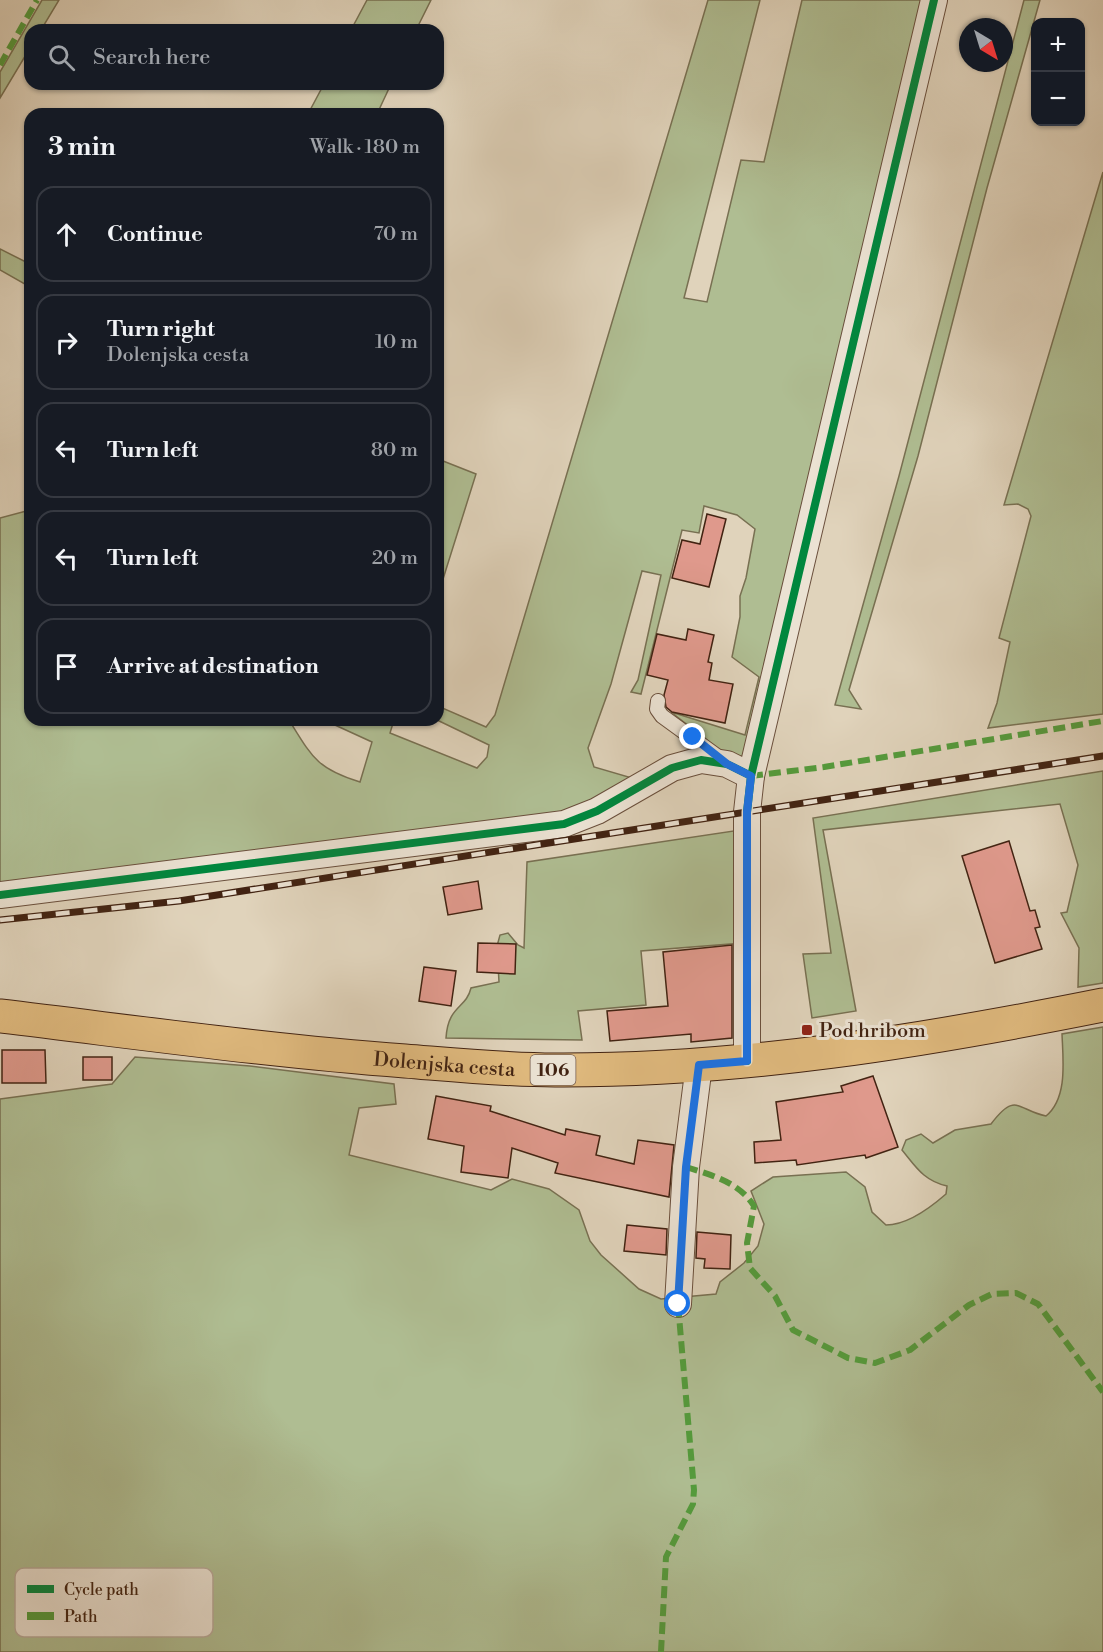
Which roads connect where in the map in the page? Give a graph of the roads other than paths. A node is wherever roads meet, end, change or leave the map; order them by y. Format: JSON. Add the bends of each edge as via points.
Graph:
{"nodes":[{"id":1,"x":934,"y":0,"type":"edge"},
{"id":2,"x":658,"y":701,"type":"dead end"},
{"id":3,"x":727,"y":764,"type":"junction"},
{"id":4,"x":751,"y":776,"type":"junction"},
{"id":5,"x":0,"y":895,"type":"edge"},
{"id":6,"x":1103,"y":1005,"type":"edge"},
{"id":7,"x":0,"y":1016,"type":"edge"},
{"id":8,"x":747,"y":1061,"type":"junction"},
{"id":9,"x":699,"y":1065,"type":"junction"},
{"id":10,"x":678,"y":1304,"type":"dead end"}],
"edges":[{"from":1,"to":4,"type":"street"},
{"from":2,"to":3,"type":"lane","via":[[657,710],[662,716]]},
{"from":3,"to":4,"type":"street"},
{"from":3,"to":5,"type":"street","via":[[701,760],[672,768],[597,811],[564,824]]},
{"from":4,"to":8,"type":"street","via":[[747,812]]},
{"from":6,"to":8,"type":"main road","name":"Dolenjska cesta","number":"106","via":[[960,1032]]},
{"from":7,"to":9,"type":"main road","name":"Dolenjska cesta","number":"106","via":[[313,1054],[454,1065],[554,1070]]},
{"from":8,"to":9,"type":"main road","name":"Dolenjska cesta","number":"106"},
{"from":9,"to":10,"type":"street","via":[[686,1167]]}]}
